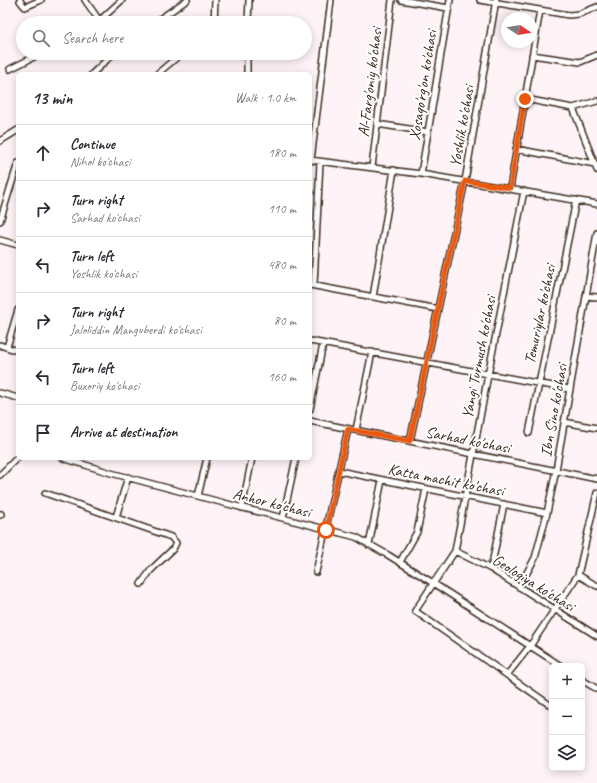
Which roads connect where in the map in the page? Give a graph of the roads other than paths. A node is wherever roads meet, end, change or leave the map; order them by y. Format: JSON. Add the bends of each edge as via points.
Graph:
{"nodes":[{"id":1,"x":20,"y":0,"type":"edge"},
{"id":2,"x":41,"y":0,"type":"edge"},
{"id":3,"x":85,"y":0,"type":"edge"},
{"id":4,"x":122,"y":0,"type":"edge"},
{"id":5,"x":187,"y":0,"type":"edge"},
{"id":6,"x":215,"y":0,"type":"edge"},
{"id":7,"x":249,"y":0,"type":"edge"},
{"id":8,"x":330,"y":0,"type":"edge"},
{"id":9,"x":392,"y":0,"type":"edge"},
{"id":10,"x":401,"y":0,"type":"edge"},
{"id":11,"x":404,"y":0,"type":"edge"},
{"id":12,"x":450,"y":0,"type":"edge"},
{"id":13,"x":480,"y":0,"type":"edge"},
{"id":14,"x":496,"y":1,"type":"edge"},
{"id":15,"x":597,"y":7,"type":"edge"},
{"id":16,"x":448,"y":8,"type":"junction"},
{"id":17,"x":540,"y":10,"type":"junction"},
{"id":18,"x":96,"y":16,"type":"edge"},
{"id":19,"x":106,"y":16,"type":"edge"},
{"id":20,"x":164,"y":16,"type":"edge"},
{"id":21,"x":214,"y":16,"type":"edge"},
{"id":22,"x":248,"y":16,"type":"edge"},
{"id":23,"x":532,"y":55,"type":"junction"},
{"id":24,"x":597,"y":55,"type":"edge"},
{"id":25,"x":28,"y":60,"type":"edge"},
{"id":26,"x":107,"y":60,"type":"edge"},
{"id":27,"x":174,"y":60,"type":"edge"},
{"id":28,"x":248,"y":60,"type":"edge"},
{"id":29,"x":10,"y":69,"type":"dead end"},
{"id":30,"x":94,"y":72,"type":"edge"},
{"id":31,"x":159,"y":72,"type":"edge"},
{"id":32,"x":247,"y":72,"type":"edge"},
{"id":33,"x":525,"y":99,"type":"junction"},
{"id":34,"x":597,"y":101,"type":"edge"},
{"id":35,"x":573,"y":108,"type":"junction"},
{"id":36,"x":377,"y":124,"type":"junction"},
{"id":37,"x":16,"y":131,"type":"edge"},
{"id":38,"x":428,"y":132,"type":"junction"},
{"id":39,"x":0,"y":141,"type":"edge"},
{"id":40,"x":312,"y":144,"type":"edge"},
{"id":41,"x":516,"y":149,"type":"junction"},
{"id":42,"x":312,"y":160,"type":"edge"},
{"id":43,"x":320,"y":162,"type":"junction"},
{"id":44,"x":372,"y":167,"type":"junction"},
{"id":45,"x":596,"y":167,"type":"edge"},
{"id":46,"x":16,"y":169,"type":"edge"},
{"id":47,"x":394,"y":170,"type":"junction"},
{"id":48,"x":421,"y":174,"type":"junction"},
{"id":49,"x":465,"y":181,"type":"junction"},
{"id":50,"x":510,"y":188,"type":"junction"},
{"id":51,"x":524,"y":191,"type":"junction"},
{"id":52,"x":576,"y":200,"type":"junction"},
{"id":53,"x":597,"y":204,"type":"edge"},
{"id":54,"x":0,"y":221,"type":"edge"},
{"id":55,"x":597,"y":233,"type":"edge"},
{"id":56,"x":0,"y":240,"type":"edge"},
{"id":57,"x":16,"y":244,"type":"edge"},
{"id":58,"x":595,"y":252,"type":"edge"},
{"id":59,"x":312,"y":285,"type":"edge"},
{"id":60,"x":586,"y":296,"type":"junction"},
{"id":61,"x":373,"y":297,"type":"junction"},
{"id":62,"x":597,"y":297,"type":"edge"},
{"id":63,"x":438,"y":309,"type":"junction"},
{"id":64,"x":16,"y":317,"type":"edge"},
{"id":65,"x":312,"y":341,"type":"edge"},
{"id":66,"x":323,"y":344,"type":"junction"},
{"id":67,"x":0,"y":345,"type":"edge"},
{"id":68,"x":7,"y":347,"type":"junction"},
{"id":69,"x":16,"y":350,"type":"edge"},
{"id":70,"x":372,"y":352,"type":"junction"},
{"id":71,"x":426,"y":363,"type":"junction"},
{"id":72,"x":488,"y":375,"type":"junction"},
{"id":73,"x":538,"y":384,"type":"junction"},
{"id":74,"x":570,"y":389,"type":"junction"},
{"id":75,"x":0,"y":393,"type":"edge"},
{"id":76,"x":16,"y":397,"type":"edge"},
{"id":77,"x":312,"y":399,"type":"edge"},
{"id":78,"x":312,"y":421,"type":"edge"},
{"id":79,"x":564,"y":422,"type":"junction"},
{"id":80,"x":597,"y":428,"type":"edge"},
{"id":81,"x":348,"y":429,"type":"junction"},
{"id":82,"x":356,"y":430,"type":"junction"},
{"id":83,"x":529,"y":433,"type":"dead end"},
{"id":84,"x":410,"y":441,"type":"junction"},
{"id":85,"x":473,"y":454,"type":"junction"},
{"id":86,"x":16,"y":459,"type":"edge"},
{"id":87,"x":71,"y":460,"type":"edge"},
{"id":88,"x":207,"y":460,"type":"edge"},
{"id":89,"x":252,"y":460,"type":"edge"},
{"id":90,"x":296,"y":460,"type":"edge"},
{"id":91,"x":556,"y":470,"type":"junction"},
{"id":92,"x":339,"y":471,"type":"junction"},
{"id":93,"x":0,"y":475,"type":"edge"},
{"id":94,"x":128,"y":477,"type":"junction"},
{"id":95,"x":597,"y":478,"type":"edge"},
{"id":96,"x":382,"y":480,"type":"junction"},
{"id":97,"x":426,"y":489,"type":"junction"},
{"id":98,"x":45,"y":493,"type":"dead end"},
{"id":99,"x":597,"y":493,"type":"edge"},
{"id":100,"x":198,"y":496,"type":"junction"},
{"id":101,"x":466,"y":497,"type":"junction"},
{"id":102,"x":504,"y":504,"type":"junction"},
{"id":103,"x":242,"y":508,"type":"junction"},
{"id":104,"x":547,"y":513,"type":"junction"},
{"id":105,"x":116,"y":517,"type":"junction"},
{"id":106,"x":283,"y":518,"type":"junction"},
{"id":107,"x":590,"y":522,"type":"junction"},
{"id":108,"x":597,"y":524,"type":"edge"},
{"id":109,"x":326,"y":530,"type":"junction"},
{"id":110,"x":370,"y":545,"type":"junction"},
{"id":111,"x":455,"y":552,"type":"junction"},
{"id":112,"x":400,"y":562,"type":"junction"},
{"id":113,"x":491,"y":569,"type":"junction"},
{"id":114,"x":316,"y":572,"type":"dead end"},
{"id":115,"x":578,"y":575,"type":"junction"},
{"id":116,"x":433,"y":583,"type":"junction"},
{"id":117,"x":141,"y":584,"type":"dead end"},
{"id":118,"x":597,"y":586,"type":"edge"},
{"id":119,"x":519,"y":587,"type":"junction"},
{"id":120,"x":555,"y":609,"type":"junction"},
{"id":121,"x":597,"y":636,"type":"edge"},
{"id":122,"x":530,"y":646,"type":"junction"},
{"id":123,"x":556,"y":663,"type":"edge"},
{"id":124,"x":507,"y":675,"type":"junction"},
{"id":125,"x":585,"y":682,"type":"edge"},
{"id":126,"x":597,"y":689,"type":"edge"},
{"id":127,"x":549,"y":704,"type":"edge"}],
"edges":[{"from":1,"to":2,"type":"street","via":[[25,7]]},
{"from":3,"to":18,"type":"street"},
{"from":4,"to":19,"type":"street"},
{"from":5,"to":20,"type":"street"},
{"from":6,"to":21,"type":"street"},
{"from":7,"to":22,"type":"street"},
{"from":8,"to":40,"type":"street"},
{"from":9,"to":36,"type":"street","name":"Al-Farg'oniy ko'chasi"},
{"from":10,"to":11,"type":"street"},
{"from":11,"to":16,"type":"street"},
{"from":12,"to":16,"type":"street","name":"Xosaqo'rg'on ko'chasi"},
{"from":13,"to":14,"type":"street"},
{"from":14,"to":17,"type":"street"},
{"from":14,"to":49,"type":"street","name":"Yoshlik ko'chasi"},
{"from":15,"to":17,"type":"street","via":[[569,15]]},
{"from":16,"to":38,"type":"street","name":"Xosaqo'rg'on ko'chasi"},
{"from":17,"to":23,"type":"street"},
{"from":23,"to":24,"type":"street","via":[[580,62]]},
{"from":23,"to":33,"type":"street"},
{"from":25,"to":29,"type":"street"},
{"from":26,"to":30,"type":"street"},
{"from":27,"to":31,"type":"street"},
{"from":28,"to":32,"type":"street"},
{"from":33,"to":35,"type":"street"},
{"from":33,"to":41,"type":"street"},
{"from":34,"to":35,"type":"street"},
{"from":35,"to":45,"type":"street"},
{"from":36,"to":38,"type":"street"},
{"from":36,"to":44,"type":"street","name":"Al-Farg'oniy ko'chasi"},
{"from":37,"to":39,"type":"street"},
{"from":38,"to":48,"type":"street","name":"Xosaqo'rg'on ko'chasi"},
{"from":41,"to":45,"type":"street"},
{"from":41,"to":50,"type":"street"},
{"from":42,"to":43,"type":"street"},
{"from":43,"to":44,"type":"street"},
{"from":43,"to":59,"type":"street"},
{"from":44,"to":47,"type":"street"},
{"from":46,"to":54,"type":"street"},
{"from":47,"to":48,"type":"street"},
{"from":47,"to":61,"type":"street"},
{"from":48,"to":49,"type":"street"},
{"from":49,"to":50,"type":"street"},
{"from":49,"to":63,"type":"street","name":"Yoshlik ko'chasi"},
{"from":50,"to":51,"type":"street"},
{"from":51,"to":52,"type":"street"},
{"from":51,"to":72,"type":"street","name":"Yangi Turmush ko'chasi"},
{"from":52,"to":53,"type":"street"},
{"from":52,"to":73,"type":"street","name":"Temuriylar ko'chasi"},
{"from":55,"to":58,"type":"street","name":"Ibn Sino ko'chasi"},
{"from":56,"to":57,"type":"street"},
{"from":58,"to":60,"type":"street","name":"Ibn Sino ko'chasi"},
{"from":59,"to":61,"type":"street"},
{"from":60,"to":62,"type":"street"},
{"from":60,"to":74,"type":"street","name":"Ibn Sino ko'chasi"},
{"from":61,"to":63,"type":"street"},
{"from":63,"to":71,"type":"street","name":"Yoshlik ko'chasi"},
{"from":64,"to":68,"type":"street"},
{"from":65,"to":66,"type":"street"},
{"from":66,"to":70,"type":"street"},
{"from":66,"to":77,"type":"street"},
{"from":67,"to":68,"type":"street"},
{"from":68,"to":69,"type":"street"},
{"from":70,"to":71,"type":"street"},
{"from":70,"to":82,"type":"street"},
{"from":71,"to":72,"type":"street"},
{"from":71,"to":84,"type":"street","name":"Yoshlik ko'chasi"},
{"from":72,"to":73,"type":"street"},
{"from":72,"to":85,"type":"street","name":"Yangi Turmush ko'chasi"},
{"from":73,"to":74,"type":"street"},
{"from":73,"to":83,"type":"street","name":"Temuriylar ko'chasi"},
{"from":74,"to":79,"type":"street","name":"Ibn Sino ko'chasi"},
{"from":75,"to":76,"type":"street"},
{"from":78,"to":81,"type":"street","name":"Sarhad ko'chasi"},
{"from":79,"to":80,"type":"street"},
{"from":79,"to":91,"type":"street","name":"Ibn Sino ko'chasi"},
{"from":81,"to":82,"type":"street","name":"Sarhad ko'chasi"},
{"from":81,"to":92,"type":"street"},
{"from":82,"to":84,"type":"street","name":"Sarhad ko'chasi"},
{"from":84,"to":85,"type":"street","name":"Sarhad ko'chasi"},
{"from":85,"to":91,"type":"street","name":"Sarhad ko'chasi"},
{"from":85,"to":101,"type":"street","name":"Yangi Turmush ko'chasi"},
{"from":86,"to":93,"type":"street"},
{"from":87,"to":94,"type":"street","name":"Anhor ko'chasi"},
{"from":88,"to":100,"type":"street"},
{"from":89,"to":103,"type":"street"},
{"from":90,"to":106,"type":"street"},
{"from":91,"to":95,"type":"street","name":"Sarhad ko'chasi"},
{"from":91,"to":104,"type":"street","name":"Ibn Sino ko'chasi"},
{"from":92,"to":96,"type":"street","name":"Katta machit ko'chasi"},
{"from":92,"to":109,"type":"street"},
{"from":94,"to":100,"type":"street","name":"Anhor ko'chasi"},
{"from":94,"to":105,"type":"street"},
{"from":96,"to":97,"type":"street","name":"Katta machit ko'chasi"},
{"from":96,"to":110,"type":"street"},
{"from":97,"to":101,"type":"street","name":"Katta machit ko'chasi"},
{"from":97,"to":112,"type":"street","via":[[417,532]]},
{"from":98,"to":105,"type":"street"},
{"from":99,"to":107,"type":"street"},
{"from":100,"to":103,"type":"street","name":"Anhor ko'chasi"},
{"from":101,"to":102,"type":"street","name":"Katta machit ko'chasi"},
{"from":101,"to":111,"type":"street","name":"Yangi Turmush ko'chasi"},
{"from":102,"to":104,"type":"street","name":"Katta machit ko'chasi"},
{"from":102,"to":113,"type":"street"},
{"from":103,"to":106,"type":"street","name":"Anhor ko'chasi"},
{"from":104,"to":119,"type":"street","name":"Ibn Sino ko'chasi","via":[[535,558]]},
{"from":105,"to":117,"type":"street","via":[[171,537],[176,543]]},
{"from":106,"to":109,"type":"street","name":"Anhor ko'chasi"},
{"from":107,"to":108,"type":"street"},
{"from":107,"to":115,"type":"street"},
{"from":109,"to":110,"type":"street","name":"Anhor ko'chasi","via":[[356,537]]},
{"from":109,"to":114,"type":"street"},
{"from":110,"to":112,"type":"street","name":"Anhor ko'chasi"},
{"from":111,"to":113,"type":"street","name":"Geologiya ko'chasi"},
{"from":111,"to":116,"type":"street","name":"Yangi Turmush ko'chasi"},
{"from":112,"to":116,"type":"street","name":"Anhor ko'chasi"},
{"from":113,"to":119,"type":"street","name":"Geologiya ko'chasi"},
{"from":115,"to":118,"type":"street"},
{"from":115,"to":120,"type":"street"},
{"from":116,"to":122,"type":"street","name":"Anhor ko'chasi"},
{"from":116,"to":124,"type":"street","name":"Yangi Turmush ko'chasi","via":[[415,611]]},
{"from":119,"to":120,"type":"street","name":"Geologiya ko'chasi"},
{"from":120,"to":121,"type":"street","name":"Geologiya ko'chasi"},
{"from":120,"to":122,"type":"street"},
{"from":122,"to":123,"type":"street","name":"Anhor ko'chasi"},
{"from":122,"to":124,"type":"street"},
{"from":124,"to":127,"type":"street"},
{"from":125,"to":126,"type":"street"}]}
